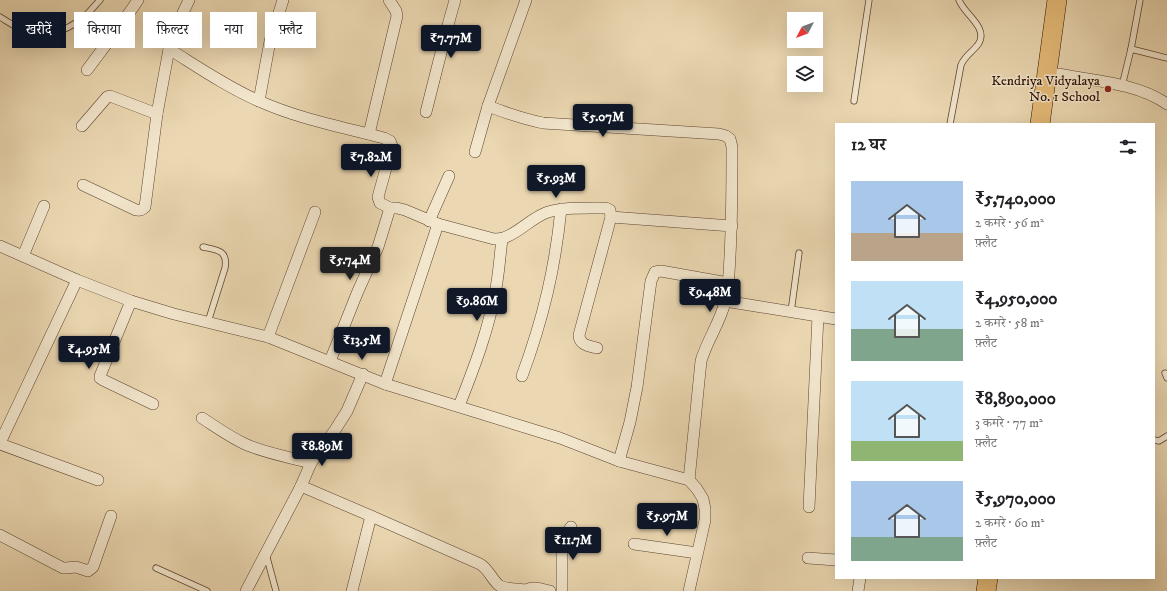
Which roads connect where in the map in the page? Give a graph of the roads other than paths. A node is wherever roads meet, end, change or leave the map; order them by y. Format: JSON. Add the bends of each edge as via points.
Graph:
{"nodes":[{"id":1,"x":100,"y":0,"type":"edge"},
{"id":2,"x":138,"y":0,"type":"edge"},
{"id":3,"x":189,"y":0,"type":"edge"},
{"id":4,"x":283,"y":0,"type":"edge"},
{"id":5,"x":389,"y":0,"type":"edge"},
{"id":6,"x":456,"y":0,"type":"edge"},
{"id":7,"x":526,"y":0,"type":"edge"},
{"id":8,"x":869,"y":0,"type":"edge"},
{"id":9,"x":959,"y":0,"type":"edge"},
{"id":10,"x":1057,"y":0,"type":"edge"},
{"id":11,"x":1068,"y":0,"type":"edge"},
{"id":12,"x":1140,"y":0,"type":"edge"},
{"id":13,"x":0,"y":17,"type":"edge"},
{"id":14,"x":169,"y":49,"type":"junction"},
{"id":15,"x":1131,"y":49,"type":"junction"},
{"id":16,"x":1167,"y":58,"type":"edge"},
{"id":17,"x":87,"y":70,"type":"dead end"},
{"id":18,"x":1058,"y":74,"type":"junction"},
{"id":19,"x":1122,"y":86,"type":"junction"},
{"id":20,"x":259,"y":101,"type":"junction"},
{"id":21,"x":854,"y":101,"type":"dead end"},
{"id":22,"x":1167,"y":104,"type":"edge"},
{"id":23,"x":488,"y":106,"type":"junction"},
{"id":24,"x":426,"y":112,"type":"dead end"},
{"id":25,"x":157,"y":114,"type":"junction"},
{"id":26,"x":950,"y":123,"type":"edge"},
{"id":27,"x":1040,"y":123,"type":"edge"},
{"id":28,"x":1052,"y":123,"type":"edge"},
{"id":29,"x":82,"y":126,"type":"dead end"},
{"id":30,"x":369,"y":134,"type":"junction"},
{"id":31,"x":474,"y":152,"type":"dead end"},
{"id":32,"x":449,"y":176,"type":"dead end"},
{"id":33,"x":83,"y":185,"type":"dead end"},
{"id":34,"x":44,"y":206,"type":"dead end"},
{"id":35,"x":390,"y":208,"type":"junction"},
{"id":36,"x":561,"y":209,"type":"junction"},
{"id":37,"x":315,"y":212,"type":"dead end"},
{"id":38,"x":611,"y":217,"type":"junction"},
{"id":39,"x":434,"y":223,"type":"junction"},
{"id":40,"x":732,"y":226,"type":"junction"},
{"id":41,"x":502,"y":239,"type":"junction"},
{"id":42,"x":0,"y":246,"type":"edge"},
{"id":43,"x":203,"y":247,"type":"dead end"},
{"id":44,"x":799,"y":253,"type":"dead end"},
{"id":45,"x":23,"y":256,"type":"junction"},
{"id":46,"x":76,"y":280,"type":"junction"},
{"id":47,"x":728,"y":284,"type":"junction"},
{"id":48,"x":131,"y":300,"type":"junction"},
{"id":49,"x":725,"y":301,"type":"junction"},
{"id":50,"x":791,"y":312,"type":"junction"},
{"id":51,"x":818,"y":316,"type":"junction"},
{"id":52,"x":835,"y":319,"type":"edge"},
{"id":53,"x":208,"y":322,"type":"junction"},
{"id":54,"x":268,"y":337,"type":"junction"},
{"id":55,"x":597,"y":348,"type":"dead end"},
{"id":56,"x":330,"y":362,"type":"junction"},
{"id":57,"x":363,"y":374,"type":"junction"},
{"id":58,"x":522,"y":376,"type":"dead end"},
{"id":59,"x":385,"y":384,"type":"junction"},
{"id":60,"x":153,"y":404,"type":"dead end"},
{"id":61,"x":459,"y":406,"type":"junction"},
{"id":62,"x":202,"y":418,"type":"dead end"},
{"id":63,"x":1167,"y":436,"type":"edge"},
{"id":64,"x":1155,"y":440,"type":"edge"},
{"id":65,"x":0,"y":443,"type":"edge"},
{"id":66,"x":618,"y":461,"type":"junction"},
{"id":67,"x":311,"y":463,"type":"junction"},
{"id":68,"x":98,"y":480,"type":"dead end"},
{"id":69,"x":689,"y":480,"type":"junction"},
{"id":70,"x":301,"y":486,"type":"junction"},
{"id":71,"x":809,"y":507,"type":"dead end"},
{"id":72,"x":111,"y":516,"type":"dead end"},
{"id":73,"x":371,"y":516,"type":"junction"},
{"id":74,"x":571,"y":527,"type":"dead end"},
{"id":75,"x":0,"y":535,"type":"edge"},
{"id":76,"x":634,"y":544,"type":"dead end"},
{"id":77,"x":266,"y":553,"type":"junction"},
{"id":78,"x":698,"y":553,"type":"junction"},
{"id":79,"x":808,"y":558,"type":"dead end"},
{"id":80,"x":835,"y":560,"type":"edge"},
{"id":81,"x":156,"y":568,"type":"dead end"},
{"id":82,"x":860,"y":579,"type":"edge"},
{"id":83,"x":979,"y":579,"type":"edge"},
{"id":84,"x":988,"y":579,"type":"edge"},
{"id":85,"x":526,"y":590,"type":"edge"},
{"id":86,"x":207,"y":591,"type":"edge"},
{"id":87,"x":246,"y":591,"type":"edge"},
{"id":88,"x":276,"y":591,"type":"edge"},
{"id":89,"x":352,"y":591,"type":"edge"},
{"id":90,"x":550,"y":591,"type":"edge"},
{"id":91,"x":562,"y":591,"type":"edge"},
{"id":92,"x":689,"y":591,"type":"edge"},
{"id":93,"x":858,"y":591,"type":"edge"},
{"id":94,"x":978,"y":591,"type":"edge"},
{"id":95,"x":986,"y":591,"type":"edge"}],
"edges":[{"from":1,"to":13,"type":"lane","via":[[86,16],[68,28],[52,34],[34,34]]},
{"from":2,"to":17,"type":"street"},
{"from":3,"to":14,"type":"street"},
{"from":4,"to":20,"type":"street","via":[[270,41]]},
{"from":5,"to":30,"type":"street","via":[[397,16]]},
{"from":6,"to":24,"type":"street"},
{"from":7,"to":23,"type":"street"},
{"from":8,"to":21,"type":"lane"},
{"from":9,"to":26,"type":"lane","via":[[982,34],[978,45],[963,59]]},
{"from":10,"to":27,"type":"highway"},
{"from":11,"to":18,"type":"highway"},
{"from":12,"to":15,"type":"lane"},
{"from":14,"to":20,"type":"street","via":[[229,86]]},
{"from":14,"to":25,"type":"street"},
{"from":15,"to":16,"type":"lane"},
{"from":15,"to":19,"type":"lane"},
{"from":18,"to":19,"type":"street"},
{"from":18,"to":28,"type":"highway"},
{"from":19,"to":22,"type":"street","via":[[1151,95]]},
{"from":20,"to":30,"type":"street","via":[[292,114]]},
{"from":23,"to":31,"type":"street"},
{"from":23,"to":40,"type":"street","via":[[543,123],[726,136],[730,139],[732,147]]},
{"from":25,"to":29,"type":"street","via":[[110,96]]},
{"from":25,"to":33,"type":"street","via":[[146,202],[142,210],[136,210]]},
{"from":30,"to":35,"type":"street","via":[[390,141],[392,146],[378,197],[383,206]]},
{"from":32,"to":39,"type":"street"},
{"from":34,"to":45,"type":"street"},
{"from":35,"to":39,"type":"street","via":[[405,210]]},
{"from":35,"to":56,"type":"street","via":[[378,247]]},
{"from":36,"to":38,"type":"street","via":[[609,208]]},
{"from":36,"to":41,"type":"street","via":[[536,217]]},
{"from":36,"to":58,"type":"street","via":[[545,306]]},
{"from":37,"to":54,"type":"street"},
{"from":38,"to":40,"type":"street"},
{"from":38,"to":55,"type":"street","via":[[579,335],[581,343]]},
{"from":39,"to":41,"type":"street"},
{"from":39,"to":59,"type":"street"},
{"from":40,"to":47,"type":"street"},
{"from":41,"to":61,"type":"street","via":[[496,288],[488,324]]},
{"from":42,"to":45,"type":"street"},
{"from":43,"to":53,"type":"lane","via":[[218,250],[224,254],[226,260]]},
{"from":44,"to":50,"type":"lane"},
{"from":45,"to":46,"type":"street"},
{"from":46,"to":48,"type":"street"},
{"from":46,"to":65,"type":"street"},
{"from":47,"to":49,"type":"street"},
{"from":47,"to":66,"type":"street","via":[[655,272],[651,281],[637,387]]},
{"from":48,"to":53,"type":"street"},
{"from":48,"to":60,"type":"street","via":[[100,376],[103,380]]},
{"from":49,"to":50,"type":"street"},
{"from":49,"to":69,"type":"street","via":[[721,317],[701,361]]},
{"from":50,"to":51,"type":"street"},
{"from":51,"to":52,"type":"street"},
{"from":51,"to":71,"type":"street"},
{"from":53,"to":54,"type":"street"},
{"from":54,"to":56,"type":"street"},
{"from":56,"to":57,"type":"street"},
{"from":57,"to":59,"type":"street"},
{"from":57,"to":67,"type":"street","via":[[347,411]]},
{"from":59,"to":61,"type":"street"},
{"from":61,"to":66,"type":"street","via":[[560,438]]},
{"from":62,"to":67,"type":"street","via":[[246,444]]},
{"from":63,"to":64,"type":"lane","via":[[1159,441]]},
{"from":65,"to":68,"type":"street"},
{"from":66,"to":69,"type":"street"},
{"from":67,"to":70,"type":"street"},
{"from":69,"to":78,"type":"street","via":[[703,499],[705,509]]},
{"from":70,"to":73,"type":"street"},
{"from":70,"to":77,"type":"street"},
{"from":72,"to":75,"type":"street","via":[[93,567],[86,571],[76,567],[63,568]]},
{"from":73,"to":85,"type":"street","via":[[480,564],[500,586]]},
{"from":73,"to":89,"type":"street"},
{"from":74,"to":91,"type":"street","via":[[562,540]]},
{"from":76,"to":78,"type":"street"},
{"from":77,"to":87,"type":"street"},
{"from":77,"to":88,"type":"lane"},
{"from":78,"to":92,"type":"street"},
{"from":79,"to":80,"type":"street"},
{"from":81,"to":86,"type":"lane"},
{"from":82,"to":93,"type":"street"},
{"from":83,"to":94,"type":"highway"},
{"from":84,"to":95,"type":"highway"},
{"from":85,"to":90,"type":"street","via":[[532,588]]}]}
